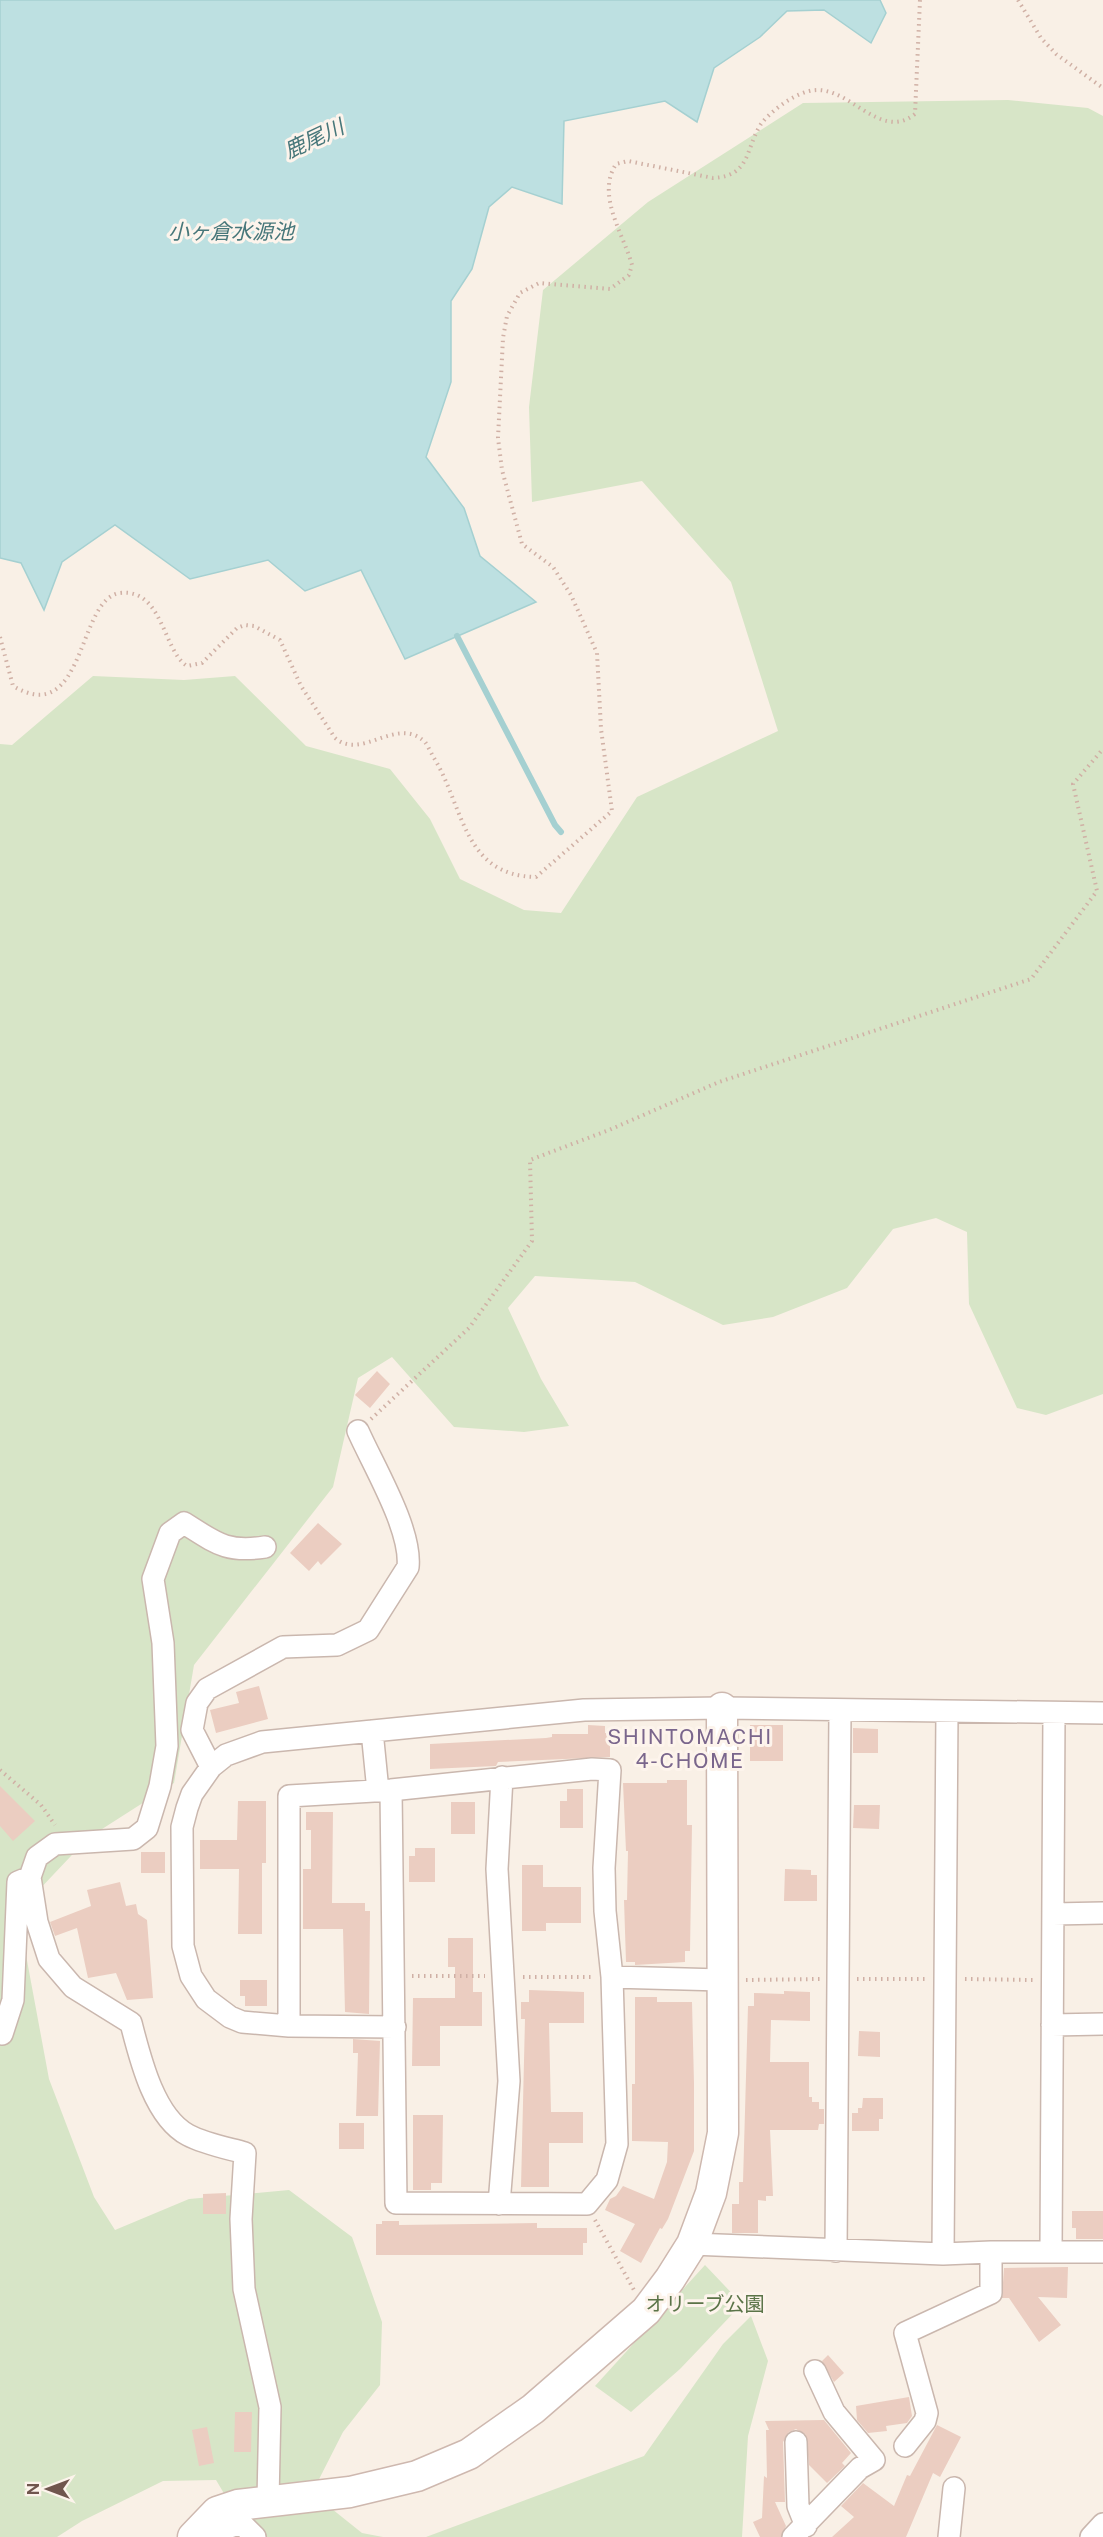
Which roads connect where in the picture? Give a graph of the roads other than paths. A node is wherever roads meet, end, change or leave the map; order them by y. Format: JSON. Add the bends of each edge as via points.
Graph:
{"nodes":[{"id":1,"x":358,"y":1431,"type":"road end"},
{"id":2,"x":265,"y":1547,"type":"dead end"},
{"id":3,"x":722,"y":1708,"type":"junction"},
{"id":4,"x":840,"y":1711,"type":"junction"},
{"id":5,"x":947,"y":1712,"type":"junction"},
{"id":6,"x":1054,"y":1713,"type":"junction"},
{"id":7,"x":1103,"y":1713,"type":"edge"},
{"id":8,"x":372,"y":1731,"type":"junction"},
{"id":9,"x":211,"y":1767,"type":"junction"},
{"id":10,"x":502,"y":1777,"type":"junction"},
{"id":11,"x":384,"y":1790,"type":"junction"},
{"id":12,"x":30,"y":1877,"type":"junction"},
{"id":13,"x":1103,"y":1913,"type":"edge"},
{"id":14,"x":1053,"y":1914,"type":"junction"},
{"id":15,"x":612,"y":1977,"type":"junction"},
{"id":16,"x":721,"y":1980,"type":"junction"},
{"id":17,"x":1103,"y":2024,"type":"edge"},
{"id":18,"x":1052,"y":2025,"type":"junction"},
{"id":19,"x":288,"y":2026,"type":"junction"},
{"id":20,"x":395,"y":2027,"type":"junction"},
{"id":21,"x":2,"y":2034,"type":"dead end"},
{"id":22,"x":500,"y":2204,"type":"junction"},
{"id":23,"x":692,"y":2244,"type":"junction"},
{"id":24,"x":836,"y":2251,"type":"junction"},
{"id":25,"x":991,"y":2252,"type":"junction"},
{"id":26,"x":1051,"y":2252,"type":"junction"},
{"id":27,"x":1103,"y":2252,"type":"edge"},
{"id":28,"x":943,"y":2254,"type":"junction"},
{"id":29,"x":815,"y":2371,"type":"dead end"},
{"id":30,"x":796,"y":2442,"type":"dead end"},
{"id":31,"x":905,"y":2446,"type":"dead end"},
{"id":32,"x":954,"y":2488,"type":"dead end"},
{"id":33,"x":268,"y":2500,"type":"junction"},
{"id":34,"x":1103,"y":2524,"type":"edge"},
{"id":35,"x":799,"y":2532,"type":"edge"},
{"id":36,"x":193,"y":2537,"type":"edge"},
{"id":37,"x":216,"y":2537,"type":"edge"},
{"id":38,"x":255,"y":2537,"type":"edge"},
{"id":39,"x":949,"y":2537,"type":"edge"},
{"id":40,"x":1091,"y":2537,"type":"edge"}],
"edges":[{"from":1,"to":9,"type":"street","via":[[405,1534],[408,1567],[368,1630],[337,1645],[283,1647],[207,1689],[196,1703],[192,1730]]},
{"from":2,"to":12,"type":"street","via":[[241,1551],[219,1545],[184,1523],[170,1533],[153,1579],[165,1662],[167,1746],[147,1828],[133,1839],[56,1844],[37,1857]]},
{"from":3,"to":4,"type":"street"},
{"from":3,"to":8,"type":"street","via":[[584,1710]]},
{"from":3,"to":16,"type":"street"},
{"from":4,"to":5,"type":"street"},
{"from":4,"to":24,"type":"street"},
{"from":5,"to":6,"type":"street"},
{"from":5,"to":28,"type":"street"},
{"from":6,"to":7,"type":"street"},
{"from":6,"to":14,"type":"street"},
{"from":8,"to":9,"type":"street","via":[[262,1742],[226,1755]]},
{"from":8,"to":11,"type":"street"},
{"from":9,"to":19,"type":"street","via":[[192,1794],[182,1827],[186,1961],[197,1988],[230,2017],[254,2024]]},
{"from":10,"to":11,"type":"street"},
{"from":10,"to":15,"type":"street","via":[[610,1770],[604,1868]]},
{"from":10,"to":22,"type":"street","via":[[497,1869],[509,2081]]},
{"from":11,"to":19,"type":"street","via":[[289,1796]]},
{"from":11,"to":20,"type":"street"},
{"from":12,"to":21,"type":"street","via":[[18,1882],[13,2000]]},
{"from":12,"to":33,"type":"street","via":[[37,1922],[49,1959],[73,1987],[131,2023],[147,2077],[168,2118],[190,2136],[245,2153],[241,2219],[244,2289],[270,2407]]},
{"from":13,"to":14,"type":"street"},
{"from":14,"to":18,"type":"street"},
{"from":15,"to":16,"type":"street"},
{"from":15,"to":22,"type":"street","via":[[617,2144],[607,2181],[586,2204]]},
{"from":16,"to":23,"type":"street","via":[[723,2133],[711,2193]]},
{"from":17,"to":18,"type":"street"},
{"from":18,"to":26,"type":"street"},
{"from":19,"to":20,"type":"street"},
{"from":20,"to":22,"type":"street","via":[[396,2203]]},
{"from":23,"to":24,"type":"street"},
{"from":23,"to":33,"type":"street","via":[[646,2311],[533,2409],[469,2454],[417,2476],[350,2492]]},
{"from":24,"to":28,"type":"street"},
{"from":25,"to":26,"type":"street"},
{"from":25,"to":28,"type":"street"},
{"from":25,"to":31,"type":"street","via":[[991,2292],[905,2333],[927,2413]]},
{"from":26,"to":27,"type":"street"},
{"from":29,"to":35,"type":"street","via":[[834,2412],[874,2460],[860,2468]]},
{"from":30,"to":35,"type":"street"},
{"from":32,"to":39,"type":"street"},
{"from":33,"to":36,"type":"street","via":[[217,2512]]},
{"from":34,"to":40,"type":"street"},
{"from":37,"to":38,"type":"street","via":[[224,2529],[241,2523]]}]}
